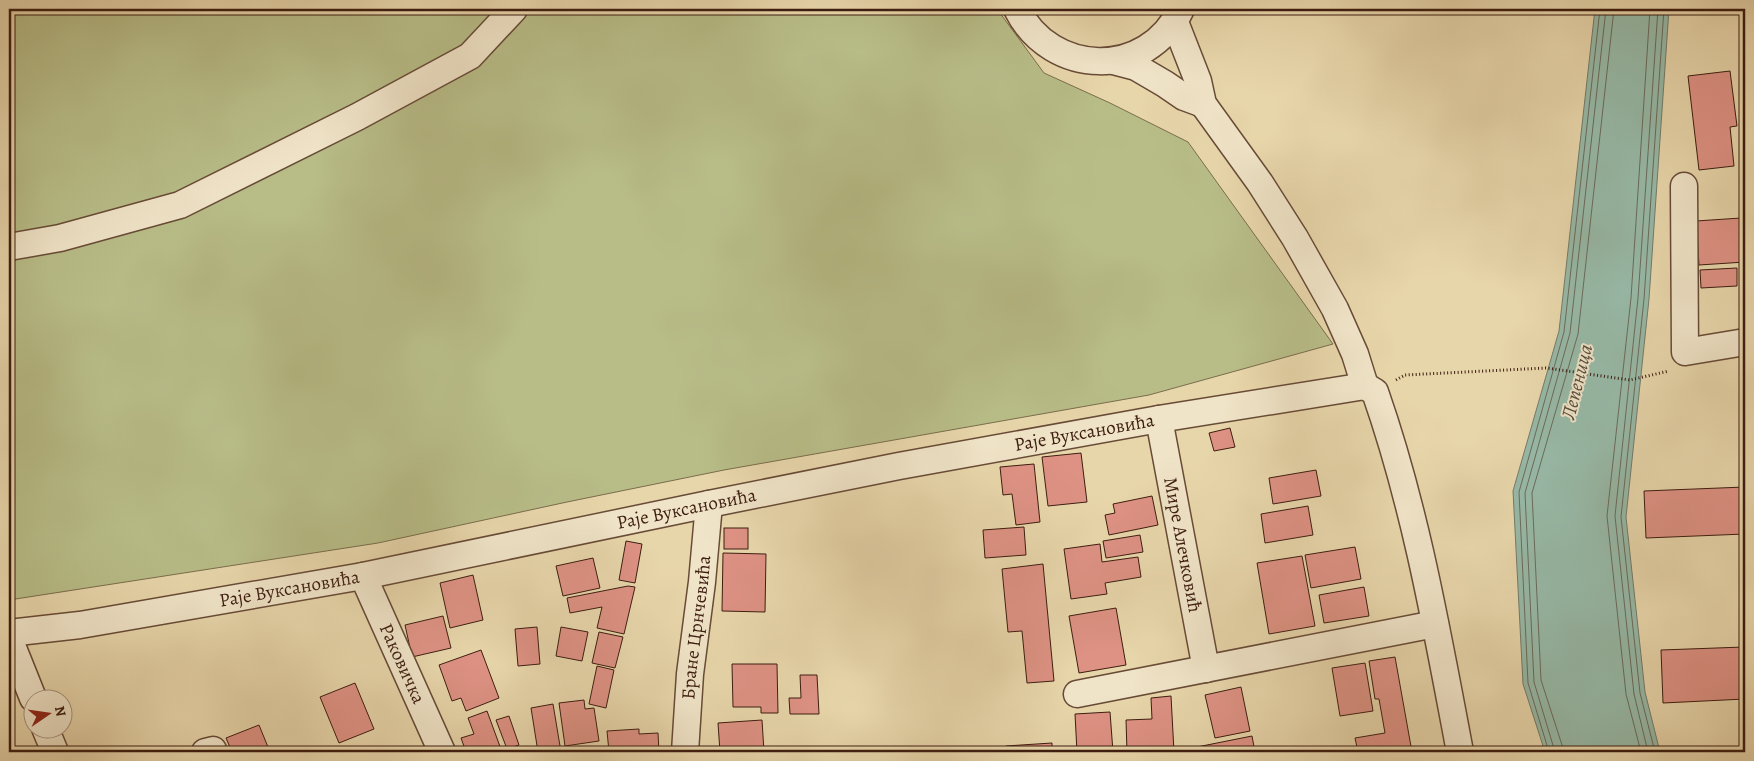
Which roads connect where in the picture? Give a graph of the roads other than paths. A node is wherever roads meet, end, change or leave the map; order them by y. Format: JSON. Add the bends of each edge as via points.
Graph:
{"nodes":[{"id":1,"x":514,"y":9,"type":"edge"},
{"id":2,"x":1017,"y":9,"type":"edge"},
{"id":3,"x":1178,"y":15,"type":"edge"},
{"id":4,"x":1113,"y":61,"type":"junction"},
{"id":5,"x":1203,"y":104,"type":"junction"},
{"id":6,"x":1684,"y":186,"type":"dead end"},
{"id":7,"x":9,"y":247,"type":"edge"},
{"id":8,"x":1745,"y":342,"type":"edge"},
{"id":9,"x":1370,"y":389,"type":"junction"},
{"id":10,"x":1159,"y":419,"type":"junction"},
{"id":11,"x":709,"y":504,"type":"junction"},
{"id":12,"x":363,"y":576,"type":"junction"},
{"id":13,"x":1435,"y":624,"type":"junction"},
{"id":14,"x":9,"y":633,"type":"edge"},
{"id":15,"x":9,"y":638,"type":"edge"},
{"id":16,"x":1206,"y":669,"type":"junction"},
{"id":17,"x":29,"y":688,"type":"edge"},
{"id":18,"x":1077,"y":694,"type":"dead end"},
{"id":19,"x":50,"y":738,"type":"edge"},
{"id":20,"x":55,"y":752,"type":"edge"},
{"id":21,"x":442,"y":752,"type":"edge"},
{"id":22,"x":685,"y":752,"type":"edge"},
{"id":23,"x":1460,"y":752,"type":"edge"}],
"edges":[{"from":1,"to":7,"type":"street","via":[[470,56],[358,117],[180,205],[60,238]]},
{"from":2,"to":4,"type":"street","via":[[1030,30],[1067,56],[1090,62]]},
{"from":3,"to":4,"type":"street","via":[[1155,42],[1135,54]]},
{"from":3,"to":5,"type":"street"},
{"from":4,"to":5,"type":"street","via":[[1136,67],[1184,97]]},
{"from":5,"to":9,"type":"street","via":[[1295,238],[1335,309]]},
{"from":6,"to":8,"type":"street","via":[[1685,352]]},
{"from":9,"to":10,"type":"street","name":"Раје Вуксановића"},
{"from":9,"to":13,"type":"street","via":[[1392,439],[1417,535]]},
{"from":10,"to":11,"type":"street","name":"Раје Вуксановића"},
{"from":10,"to":16,"type":"street","name":"Мире Алечковић"},
{"from":11,"to":12,"type":"street","name":"Раје Вуксановића"},
{"from":11,"to":22,"type":"street","name":"Бране Црнчевића","via":[[690,674]]},
{"from":12,"to":14,"type":"street","name":"Раје Вуксановића","via":[[80,625]]},
{"from":12,"to":21,"type":"street","name":"Раковичка"},
{"from":13,"to":16,"type":"street"},
{"from":13,"to":23,"type":"street"},
{"from":15,"to":17,"type":"street"},
{"from":16,"to":18,"type":"street"},
{"from":19,"to":20,"type":"street"}]}
